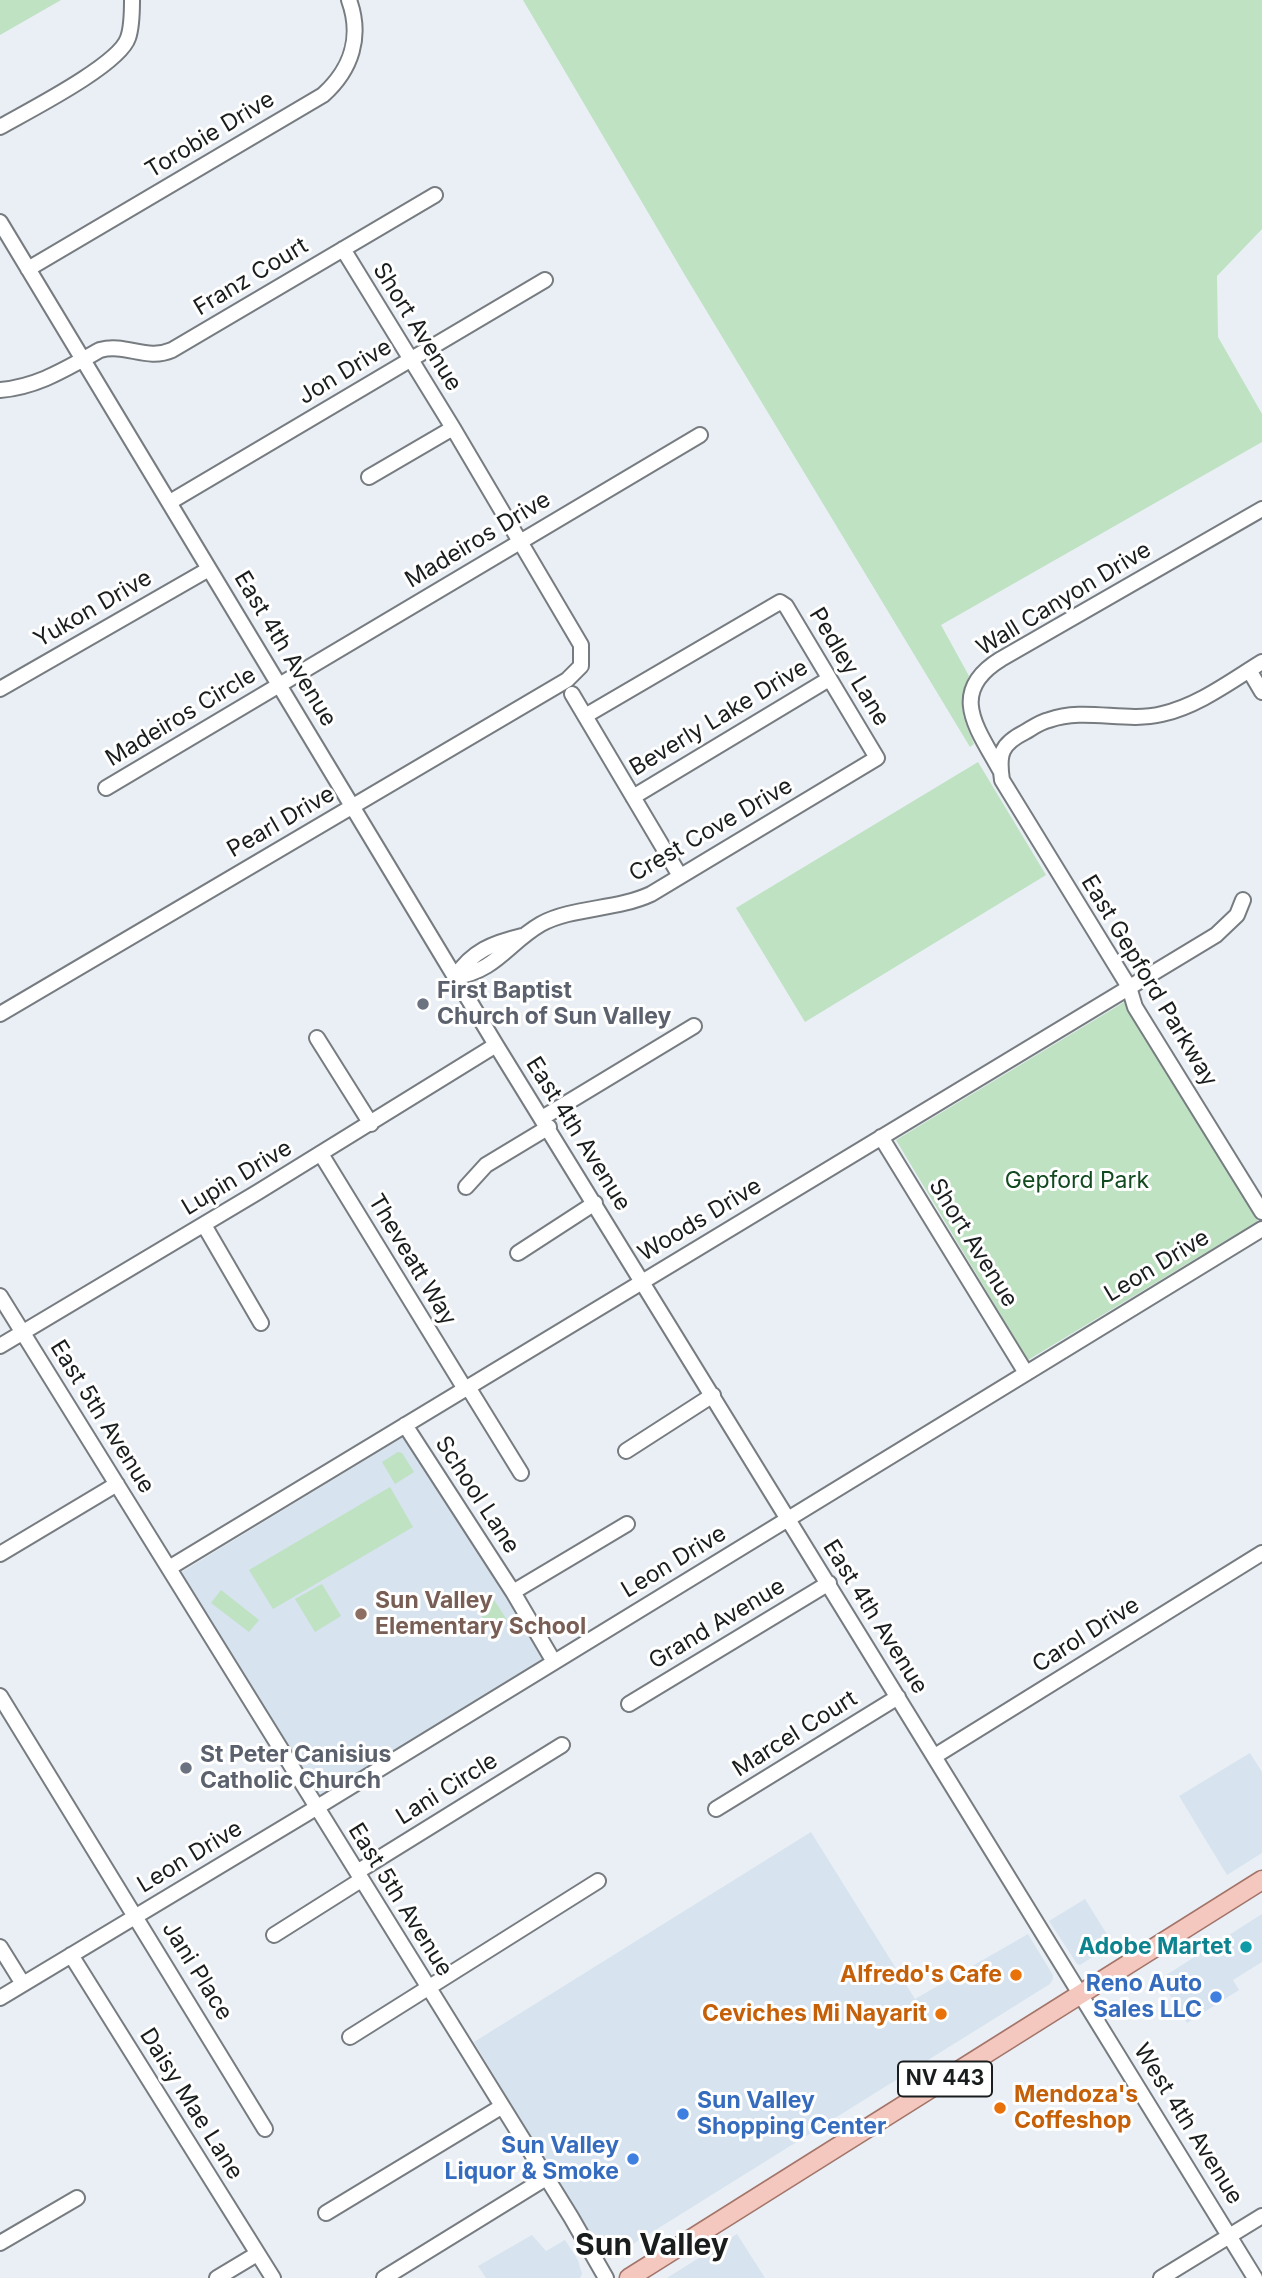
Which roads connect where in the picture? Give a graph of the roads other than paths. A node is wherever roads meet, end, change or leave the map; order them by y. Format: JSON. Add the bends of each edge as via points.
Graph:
{"nodes":[{"id":1,"x":132,"y":0,"type":"edge"},
{"id":2,"x":349,"y":0,"type":"edge"},
{"id":3,"x":0,"y":127,"type":"edge"},
{"id":4,"x":435,"y":195,"type":"dead end"},
{"id":5,"x":0,"y":222,"type":"edge"},
{"id":6,"x":343,"y":249,"type":"junction"},
{"id":7,"x":29,"y":269,"type":"junction"},
{"id":8,"x":545,"y":280,"type":"dead end"},
{"id":9,"x":83,"y":359,"type":"junction"},
{"id":10,"x":410,"y":360,"type":"junction"},
{"id":11,"x":0,"y":390,"type":"edge"},
{"id":12,"x":453,"y":428,"type":"junction"},
{"id":13,"x":700,"y":435,"type":"dead end"},
{"id":14,"x":369,"y":477,"type":"dead end"},
{"id":15,"x":170,"y":502,"type":"junction"},
{"id":16,"x":1262,"y":509,"type":"edge"},
{"id":17,"x":520,"y":542,"type":"junction"},
{"id":18,"x":209,"y":569,"type":"junction"},
{"id":19,"x":1262,"y":662,"type":"edge"},
{"id":20,"x":581,"y":666,"type":"joint"},
{"id":21,"x":1249,"y":670,"type":"junction"},
{"id":22,"x":829,"y":679,"type":"junction"},
{"id":23,"x":280,"y":685,"type":"junction"},
{"id":24,"x":0,"y":689,"type":"edge"},
{"id":25,"x":1262,"y":692,"type":"edge"},
{"id":26,"x":572,"y":694,"type":"dead end"},
{"id":27,"x":585,"y":716,"type":"junction"},
{"id":28,"x":877,"y":758,"type":"joint"},
{"id":29,"x":1001,"y":772,"type":"junction"},
{"id":30,"x":106,"y":788,"type":"dead end"},
{"id":31,"x":633,"y":797,"type":"junction"},
{"id":32,"x":354,"y":806,"type":"junction"},
{"id":33,"x":680,"y":876,"type":"junction"},
{"id":34,"x":1243,"y":900,"type":"dead end"},
{"id":35,"x":455,"y":977,"type":"junction"},
{"id":36,"x":1129,"y":987,"type":"junction"},
{"id":37,"x":0,"y":1014,"type":"edge"},
{"id":38,"x":694,"y":1027,"type":"dead end"},
{"id":39,"x":317,"y":1038,"type":"dead end"},
{"id":40,"x":496,"y":1045,"type":"junction"},
{"id":41,"x":545,"y":1123,"type":"junction"},
{"id":42,"x":371,"y":1124,"type":"junction"},
{"id":43,"x":881,"y":1137,"type":"junction"},
{"id":44,"x":321,"y":1154,"type":"junction"},
{"id":45,"x":466,"y":1187,"type":"dead end"},
{"id":46,"x":595,"y":1203,"type":"junction"},
{"id":47,"x":1262,"y":1212,"type":"edge"},
{"id":48,"x":204,"y":1225,"type":"junction"},
{"id":49,"x":1262,"y":1228,"type":"edge"},
{"id":50,"x":518,"y":1253,"type":"dead end"},
{"id":51,"x":643,"y":1281,"type":"junction"},
{"id":52,"x":0,"y":1296,"type":"edge"},
{"id":53,"x":261,"y":1322,"type":"dead end"},
{"id":54,"x":22,"y":1332,"type":"junction"},
{"id":55,"x":0,"y":1346,"type":"edge"},
{"id":56,"x":1026,"y":1373,"type":"junction"},
{"id":57,"x":466,"y":1388,"type":"junction"},
{"id":58,"x":713,"y":1395,"type":"junction"},
{"id":59,"x":405,"y":1425,"type":"junction"},
{"id":60,"x":626,"y":1451,"type":"dead end"},
{"id":61,"x":521,"y":1473,"type":"dead end"},
{"id":62,"x":117,"y":1484,"type":"junction"},
{"id":63,"x":788,"y":1519,"type":"junction"},
{"id":64,"x":627,"y":1524,"type":"dead end"},
{"id":65,"x":1262,"y":1553,"type":"edge"},
{"id":66,"x":0,"y":1554,"type":"edge"},
{"id":67,"x":169,"y":1568,"type":"junction"},
{"id":68,"x":829,"y":1583,"type":"junction"},
{"id":69,"x":513,"y":1592,"type":"junction"},
{"id":70,"x":554,"y":1662,"type":"junction"},
{"id":71,"x":0,"y":1696,"type":"edge"},
{"id":72,"x":898,"y":1697,"type":"junction"},
{"id":73,"x":629,"y":1704,"type":"dead end"},
{"id":74,"x":562,"y":1745,"type":"dead end"},
{"id":75,"x":934,"y":1756,"type":"junction"},
{"id":76,"x":317,"y":1808,"type":"junction"},
{"id":77,"x":716,"y":1809,"type":"dead end"},
{"id":78,"x":359,"y":1876,"type":"junction"},
{"id":79,"x":1262,"y":1880,"type":"edge"},
{"id":80,"x":598,"y":1881,"type":"dead end"},
{"id":81,"x":136,"y":1916,"type":"junction"},
{"id":82,"x":274,"y":1935,"type":"dead end"},
{"id":83,"x":0,"y":1947,"type":"edge"},
{"id":84,"x":71,"y":1955,"type":"junction"},
{"id":85,"x":23,"y":1984,"type":"junction"},
{"id":86,"x":428,"y":1988,"type":"junction"},
{"id":87,"x":1081,"y":1994,"type":"junction"},
{"id":88,"x":0,"y":1997,"type":"edge"},
{"id":89,"x":350,"y":2037,"type":"dead end"},
{"id":90,"x":501,"y":2107,"type":"junction"},
{"id":91,"x":265,"y":2129,"type":"dead end"},
{"id":92,"x":546,"y":2178,"type":"junction"},
{"id":93,"x":77,"y":2198,"type":"dead end"},
{"id":94,"x":326,"y":2213,"type":"dead end"},
{"id":95,"x":1262,"y":2216,"type":"edge"},
{"id":96,"x":1230,"y":2237,"type":"junction"},
{"id":97,"x":0,"y":2243,"type":"edge"},
{"id":98,"x":257,"y":2254,"type":"junction"},
{"id":99,"x":218,"y":2278,"type":"edge"},
{"id":100,"x":272,"y":2278,"type":"edge"},
{"id":101,"x":384,"y":2278,"type":"edge"},
{"id":102,"x":606,"y":2278,"type":"edge"},
{"id":103,"x":629,"y":2278,"type":"edge"},
{"id":104,"x":1161,"y":2278,"type":"edge"},
{"id":105,"x":1255,"y":2278,"type":"edge"}],
"edges":[{"from":1,"to":3,"type":"street","via":[[129,38],[119,54]]},
{"from":2,"to":7,"type":"street","name":"Torobie Drive","via":[[355,24],[353,50],[342,75],[323,95]]},
{"from":4,"to":6,"type":"street","name":"Franz Court"},
{"from":5,"to":7,"type":"street","name":"East 4th Avenue"},
{"from":6,"to":9,"type":"street","name":"Franz Court","via":[[172,350],[153,355],[109,347]]},
{"from":6,"to":10,"type":"street","name":"Short Avenue"},
{"from":7,"to":9,"type":"street","name":"East 4th Avenue"},
{"from":8,"to":10,"type":"street","name":"Jon Drive"},
{"from":9,"to":11,"type":"street","name":"Franz Court","via":[[47,379]]},
{"from":9,"to":15,"type":"street","name":"East 4th Avenue"},
{"from":10,"to":12,"type":"street","name":"Short Avenue"},
{"from":10,"to":15,"type":"street","name":"Jon Drive"},
{"from":12,"to":14,"type":"street","name":"Short Avenue"},
{"from":12,"to":17,"type":"street","name":"Short Avenue"},
{"from":13,"to":17,"type":"street","name":"Madeiros Drive"},
{"from":15,"to":18,"type":"street","name":"East 4th Avenue"},
{"from":16,"to":29,"type":"street","name":"Wall Canyon Drive","via":[[981,674],[971,692],[971,713]]},
{"from":17,"to":20,"type":"street","name":"Short Avenue","via":[[581,645]]},
{"from":17,"to":23,"type":"street","name":"Madeiros Drive"},
{"from":18,"to":23,"type":"street","name":"East 4th Avenue"},
{"from":18,"to":24,"type":"street","name":"Yukon Drive"},
{"from":19,"to":21,"type":"street"},
{"from":20,"to":32,"type":"street","name":"Pearl Drive","via":[[567,680]]},
{"from":21,"to":25,"type":"street"},
{"from":21,"to":29,"type":"street","via":[[1191,704],[1160,715],[1048,720],[1010,739],[1001,753]]},
{"from":22,"to":27,"type":"street","name":"Pedley Lane","via":[[780,602]]},
{"from":22,"to":28,"type":"street","name":"Pedley Lane"},
{"from":22,"to":31,"type":"street","name":"Beverly Lake Drive"},
{"from":23,"to":30,"type":"street","name":"Madeiros Circle"},
{"from":23,"to":32,"type":"street","name":"East 4th Avenue"},
{"from":26,"to":27,"type":"street"},
{"from":27,"to":31,"type":"street"},
{"from":28,"to":33,"type":"street","name":"Crest Cove Drive"},
{"from":29,"to":36,"type":"street","name":"East Gepford Parkway"},
{"from":31,"to":33,"type":"street"},
{"from":32,"to":35,"type":"street","name":"East 4th Avenue"},
{"from":32,"to":37,"type":"street","name":"Pearl Drive"},
{"from":33,"to":35,"type":"street","name":"Crest Cove Drive","via":[[641,898],[550,920],[473,974]]},
{"from":34,"to":36,"type":"street","name":"Woods Drive","via":[[1237,915],[1216,935]]},
{"from":35,"to":40,"type":"street","name":"East 4th Avenue"},
{"from":36,"to":43,"type":"street","name":"Woods Drive"},
{"from":36,"to":47,"type":"street","name":"East Gepford Parkway","via":[[1135,1007]]},
{"from":38,"to":41,"type":"street"},
{"from":39,"to":42,"type":"street"},
{"from":40,"to":41,"type":"street","name":"East 4th Avenue"},
{"from":40,"to":42,"type":"street","name":"Lupin Drive"},
{"from":41,"to":45,"type":"street","via":[[486,1165]]},
{"from":41,"to":46,"type":"street","name":"East 4th Avenue"},
{"from":42,"to":44,"type":"street","name":"Lupin Drive"},
{"from":43,"to":51,"type":"street","name":"Woods Drive"},
{"from":43,"to":56,"type":"street","name":"Short Avenue"},
{"from":44,"to":48,"type":"street","name":"Lupin Drive"},
{"from":44,"to":57,"type":"street","name":"Theveatt Way"},
{"from":46,"to":50,"type":"street"},
{"from":46,"to":51,"type":"street","name":"East 4th Avenue"},
{"from":48,"to":53,"type":"street"},
{"from":48,"to":54,"type":"street","name":"Lupin Drive"},
{"from":49,"to":56,"type":"street","name":"Leon Drive"},
{"from":51,"to":57,"type":"street","name":"Woods Drive"},
{"from":51,"to":58,"type":"street","name":"East 4th Avenue"},
{"from":52,"to":54,"type":"street","name":"East 5th Avenue"},
{"from":54,"to":55,"type":"street","name":"Lupin Drive"},
{"from":54,"to":62,"type":"street","name":"East 5th Avenue"},
{"from":56,"to":63,"type":"street","name":"Leon Drive"},
{"from":57,"to":59,"type":"street","name":"Woods Drive"},
{"from":57,"to":61,"type":"street","name":"Theveatt Way"},
{"from":58,"to":60,"type":"street"},
{"from":58,"to":63,"type":"street","name":"East 4th Avenue"},
{"from":59,"to":67,"type":"street","name":"Woods Drive"},
{"from":59,"to":69,"type":"street","name":"School Lane"},
{"from":62,"to":66,"type":"street"},
{"from":62,"to":67,"type":"street","name":"East 5th Avenue"},
{"from":63,"to":68,"type":"street","name":"East 4th Avenue"},
{"from":63,"to":70,"type":"street","name":"Leon Drive"},
{"from":64,"to":69,"type":"street"},
{"from":65,"to":75,"type":"street","name":"Carol Drive"},
{"from":67,"to":76,"type":"street","name":"East 5th Avenue"},
{"from":68,"to":72,"type":"street","name":"East 4th Avenue"},
{"from":68,"to":73,"type":"street","name":"Grand Avenue"},
{"from":69,"to":70,"type":"street","name":"School Lane"},
{"from":70,"to":76,"type":"street","name":"Leon Drive"},
{"from":71,"to":81,"type":"street","name":"Jani Place"},
{"from":72,"to":75,"type":"street","name":"East 4th Avenue"},
{"from":72,"to":77,"type":"street","name":"Marcel Court"},
{"from":74,"to":78,"type":"street","name":"Lani Circle"},
{"from":75,"to":87,"type":"street","name":"East 4th Avenue"},
{"from":76,"to":78,"type":"street","name":"East 5th Avenue"},
{"from":76,"to":81,"type":"street","name":"Leon Drive"},
{"from":78,"to":82,"type":"street","name":"Lani Circle"},
{"from":78,"to":86,"type":"street","name":"East 5th Avenue"},
{"from":79,"to":87,"type":"main road","number":"NV 443"},
{"from":80,"to":86,"type":"street"},
{"from":81,"to":84,"type":"street","name":"Leon Drive"},
{"from":81,"to":91,"type":"street","name":"Jani Place"},
{"from":83,"to":85,"type":"street"},
{"from":84,"to":85,"type":"street","name":"Leon Drive"},
{"from":84,"to":98,"type":"street","name":"Daisy Mae Lane"},
{"from":85,"to":88,"type":"street","name":"Leon Drive"},
{"from":86,"to":89,"type":"street"},
{"from":86,"to":90,"type":"street","name":"East 5th Avenue"},
{"from":87,"to":96,"type":"street","name":"West 4th Avenue"},
{"from":87,"to":103,"type":"main road","number":"NV 443"},
{"from":90,"to":92,"type":"street","name":"East 5th Avenue"},
{"from":90,"to":94,"type":"street"},
{"from":92,"to":101,"type":"street"},
{"from":92,"to":102,"type":"street","name":"East 5th Avenue"},
{"from":93,"to":97,"type":"street"},
{"from":95,"to":96,"type":"street"},
{"from":96,"to":104,"type":"street"},
{"from":96,"to":105,"type":"street","name":"West 4th Avenue"},
{"from":98,"to":99,"type":"street"},
{"from":98,"to":100,"type":"street","name":"Daisy Mae Lane"}]}
